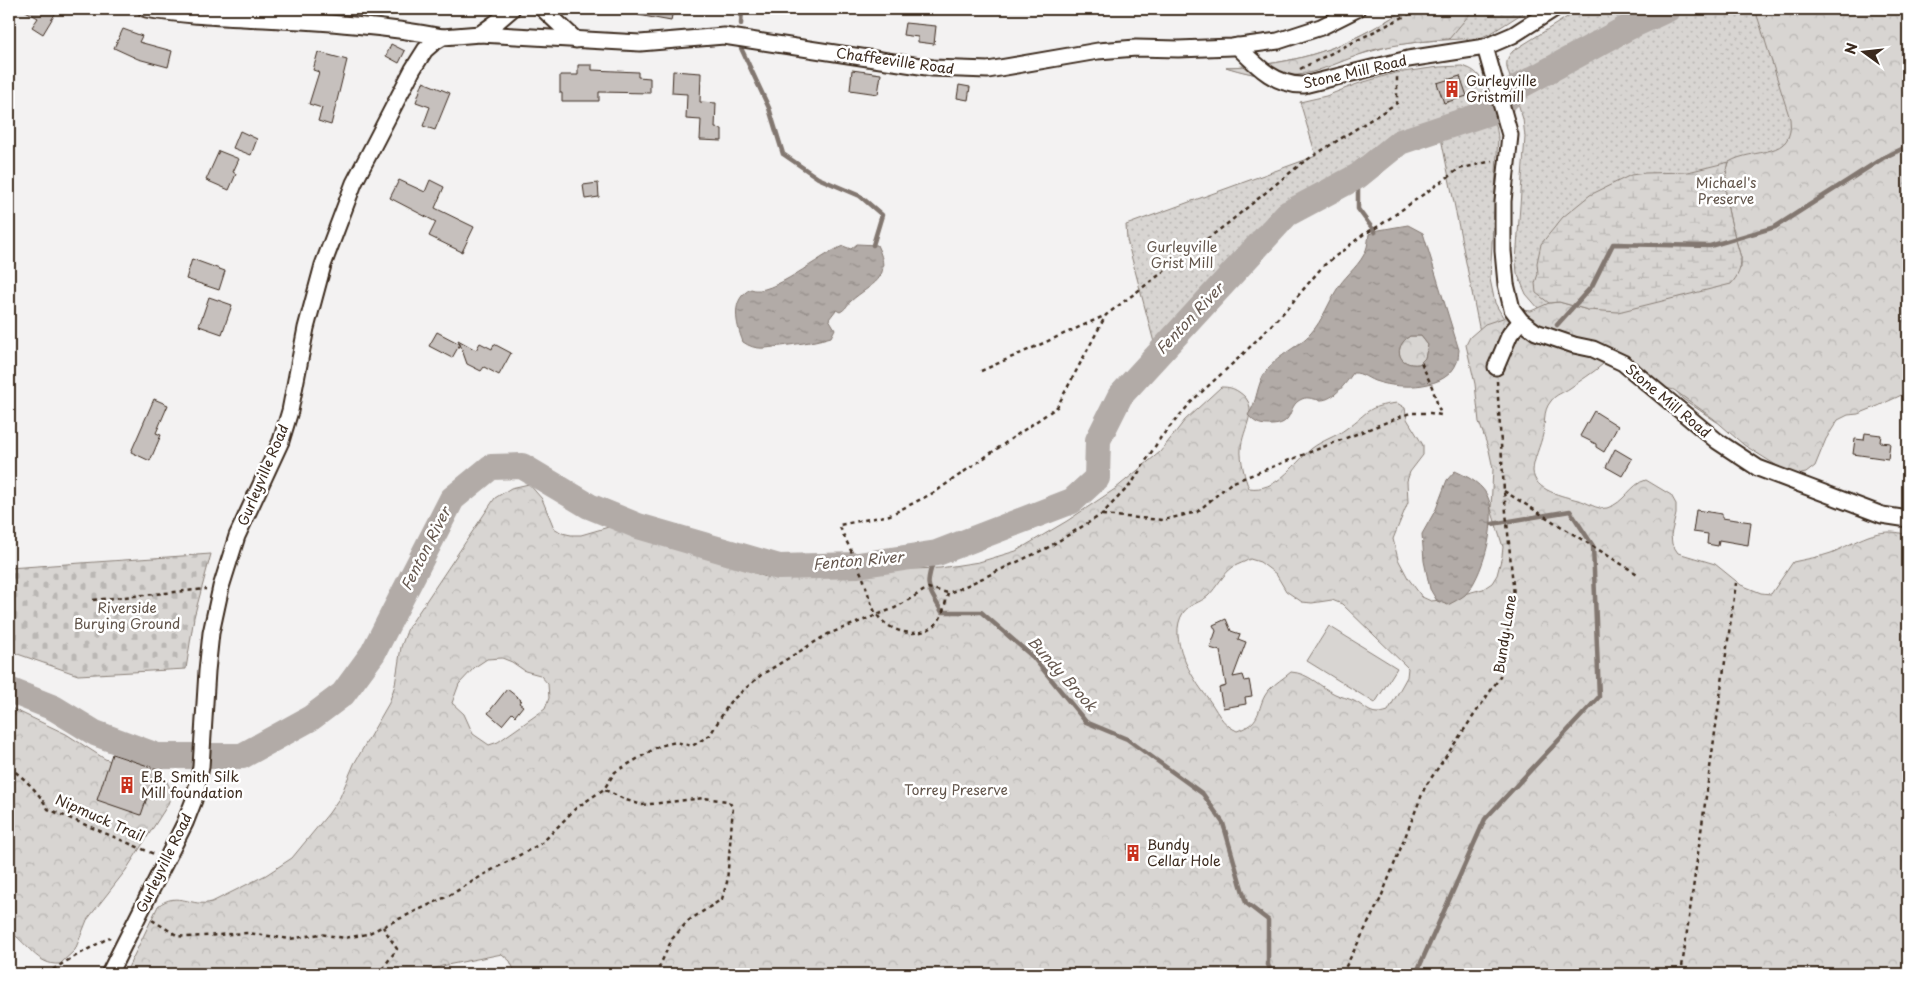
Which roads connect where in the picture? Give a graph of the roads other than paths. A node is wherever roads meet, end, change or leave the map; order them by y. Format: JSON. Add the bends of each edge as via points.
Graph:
{"nodes":[{"id":1,"x":146,"y":9,"type":"edge"},
{"id":2,"x":512,"y":9,"type":"edge"},
{"id":3,"x":543,"y":9,"type":"edge"},
{"id":4,"x":1357,"y":9,"type":"edge"},
{"id":5,"x":1554,"y":9,"type":"edge"},
{"id":6,"x":480,"y":34,"type":"junction"},
{"id":7,"x":443,"y":37,"type":"junction"},
{"id":8,"x":576,"y":40,"type":"junction"},
{"id":9,"x":1237,"y":46,"type":"junction"},
{"id":10,"x":1485,"y":47,"type":"junction"},
{"id":11,"x":1521,"y":321,"type":"junction"},
{"id":12,"x":1496,"y":367,"type":"road end"},
{"id":13,"x":1908,"y":520,"type":"edge"},
{"id":14,"x":109,"y":974,"type":"edge"}],
"edges":[{"from":1,"to":7,"type":"street","via":[[206,16],[320,22]]},
{"from":2,"to":6,"type":"street"},
{"from":3,"to":8,"type":"street"},
{"from":4,"to":9,"type":"street","name":"Chaffeeville Road","via":[[1321,27],[1278,41]]},
{"from":5,"to":10,"type":"street","name":"Stone Mill Road","via":[[1513,35]]},
{"from":6,"to":7,"type":"street"},
{"from":6,"to":8,"type":"street","name":"Chaffeeville Road"},
{"from":7,"to":14,"type":"street","name":"Gurleyville Road","via":[[433,42],[419,60],[354,183],[331,241],[306,328],[281,441],[237,536],[221,587],[210,647],[201,767],[194,800]]},
{"from":8,"to":9,"type":"street","name":"Chaffeeville Road","via":[[640,43],[724,36],[933,68],[988,70],[1098,51]]},
{"from":9,"to":10,"type":"street","name":"Stone Mill Road","via":[[1278,80],[1304,85],[1397,62]]},
{"from":10,"to":11,"type":"street","via":[[1510,136],[1503,251],[1512,309]]},
{"from":11,"to":12,"type":"street","via":[[1510,334]]},
{"from":11,"to":13,"type":"street","name":"Stone Mill Road","via":[[1536,332],[1593,349],[1623,362],[1717,441],[1758,468],[1882,515]]}]}
